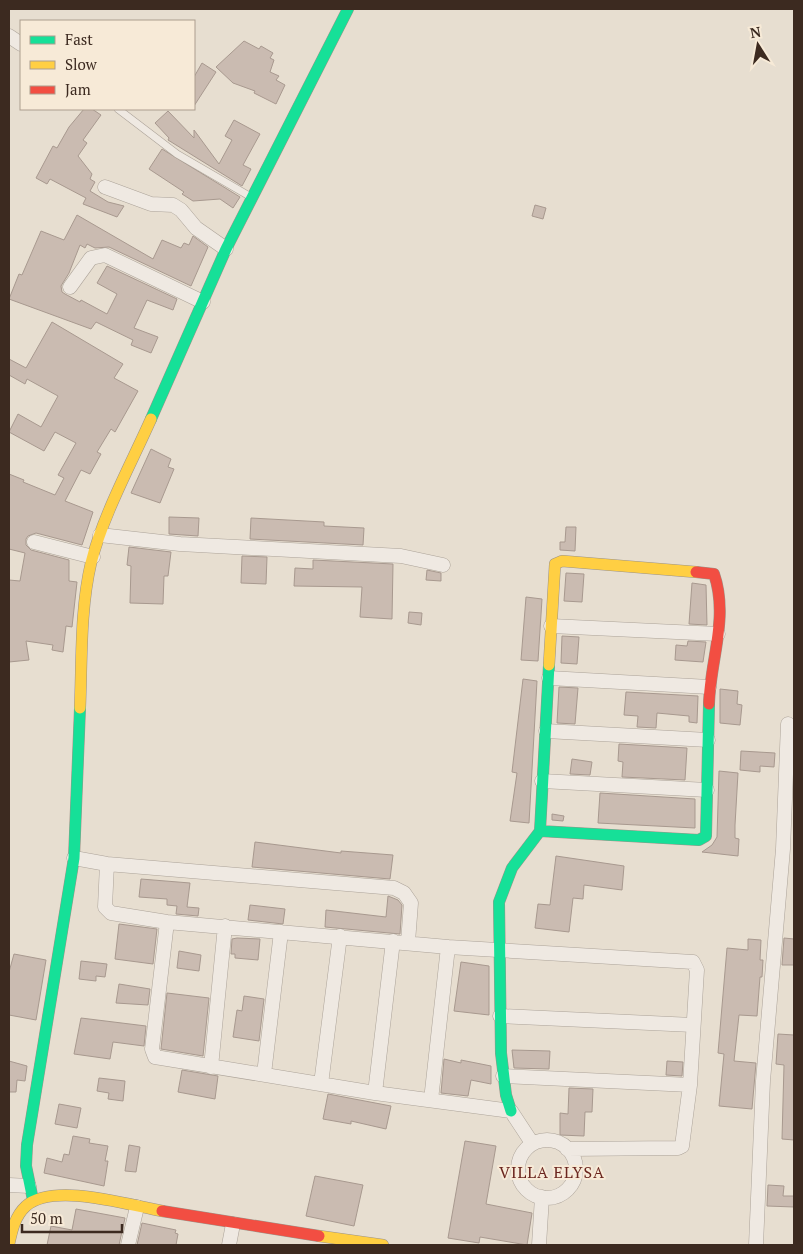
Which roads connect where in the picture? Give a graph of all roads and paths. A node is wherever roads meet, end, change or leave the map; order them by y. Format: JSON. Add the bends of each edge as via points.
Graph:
{"nodes":[{"id":1,"x":348,"y":9,"type":"edge"},
{"id":2,"x":9,"y":36,"type":"edge"},
{"id":3,"x":20,"y":43,"type":"edge"},
{"id":4,"x":119,"y":110,"type":"edge"},
{"id":5,"x":105,"y":187,"type":"dead end"},
{"id":6,"x":251,"y":197,"type":"junction"},
{"id":7,"x":226,"y":249,"type":"junction"},
{"id":8,"x":70,"y":287,"type":"dead end"},
{"id":9,"x":203,"y":302,"type":"junction"},
{"id":10,"x":100,"y":535,"type":"junction"},
{"id":11,"x":34,"y":542,"type":"dead end"},
{"id":12,"x":93,"y":557,"type":"junction"},
{"id":13,"x":443,"y":566,"type":"dead end"},
{"id":14,"x":550,"y":626,"type":"junction"},
{"id":15,"x":718,"y":634,"type":"junction"},
{"id":16,"x":549,"y":678,"type":"junction"},
{"id":17,"x":709,"y":687,"type":"junction"},
{"id":18,"x":788,"y":724,"type":"dead end"},
{"id":19,"x":546,"y":731,"type":"junction"},
{"id":20,"x":708,"y":740,"type":"junction"},
{"id":21,"x":542,"y":781,"type":"junction"},
{"id":22,"x":707,"y":790,"type":"junction"},
{"id":23,"x":540,"y":831,"type":"junction"},
{"id":24,"x":74,"y":858,"type":"junction"},
{"id":25,"x":107,"y":864,"type":"junction"},
{"id":26,"x":167,"y":922,"type":"junction"},
{"id":27,"x":225,"y":926,"type":"junction"},
{"id":28,"x":281,"y":932,"type":"junction"},
{"id":29,"x":340,"y":936,"type":"junction"},
{"id":30,"x":393,"y":941,"type":"junction"},
{"id":31,"x":408,"y":942,"type":"junction"},
{"id":32,"x":448,"y":947,"type":"junction"},
{"id":33,"x":501,"y":950,"type":"junction"},
{"id":34,"x":500,"y":1016,"type":"junction"},
{"id":35,"x":693,"y":1025,"type":"junction"},
{"id":36,"x":211,"y":1067,"type":"junction"},
{"id":37,"x":264,"y":1074,"type":"junction"},
{"id":38,"x":504,"y":1076,"type":"junction"},
{"id":39,"x":321,"y":1084,"type":"junction"},
{"id":40,"x":690,"y":1085,"type":"junction"},
{"id":41,"x":375,"y":1093,"type":"junction"},
{"id":42,"x":431,"y":1100,"type":"junction"},
{"id":43,"x":511,"y":1111,"type":"junction"},
{"id":44,"x":532,"y":1144,"type":"junction"},
{"id":45,"x":567,"y":1149,"type":"junction"},
{"id":46,"x":9,"y":1185,"type":"edge"},
{"id":47,"x":29,"y":1186,"type":"junction"},
{"id":48,"x":542,"y":1197,"type":"junction"},
{"id":49,"x":33,"y":1200,"type":"junction"},
{"id":50,"x":136,"y":1207,"type":"junction"},
{"id":51,"x":233,"y":1224,"type":"junction"},
{"id":52,"x":9,"y":1244,"type":"edge"},
{"id":53,"x":128,"y":1245,"type":"edge"},
{"id":54,"x":229,"y":1245,"type":"edge"},
{"id":55,"x":383,"y":1245,"type":"edge"},
{"id":56,"x":539,"y":1245,"type":"edge"},
{"id":57,"x":756,"y":1245,"type":"edge"}],
"edges":[{"from":1,"to":6,"type":"street"},
{"from":2,"to":3,"type":"street"},
{"from":4,"to":6,"type":"lane","via":[[177,154]]},
{"from":5,"to":7,"type":"street","via":[[150,204],[173,205],[196,228]]},
{"from":6,"to":7,"type":"street"},
{"from":7,"to":9,"type":"street"},
{"from":8,"to":9,"type":"street","via":[[91,258],[105,256]]},
{"from":9,"to":10,"type":"street"},
{"from":10,"to":12,"type":"street"},
{"from":10,"to":13,"type":"street","via":[[180,544],[401,556]]},
{"from":11,"to":12,"type":"street"},
{"from":12,"to":24,"type":"street","via":[[82,637]]},
{"from":14,"to":15,"type":"street"},
{"from":14,"to":15,"type":"street","via":[[555,564],[562,561],[714,574],[718,594]]},
{"from":14,"to":16,"type":"street"},
{"from":15,"to":17,"type":"street"},
{"from":16,"to":17,"type":"street"},
{"from":16,"to":19,"type":"street"},
{"from":17,"to":20,"type":"street"},
{"from":18,"to":57,"type":"street","via":[[782,849],[763,1081]]},
{"from":19,"to":20,"type":"street"},
{"from":19,"to":21,"type":"street"},
{"from":20,"to":22,"type":"street"},
{"from":21,"to":22,"type":"street"},
{"from":21,"to":23,"type":"street"},
{"from":22,"to":23,"type":"street","via":[[708,833],[699,840]]},
{"from":23,"to":33,"type":"street","via":[[504,884],[498,910]]},
{"from":24,"to":25,"type":"street"},
{"from":24,"to":47,"type":"street","via":[[27,1144]]},
{"from":25,"to":26,"type":"street","via":[[107,911]]},
{"from":25,"to":31,"type":"street","via":[[394,888],[404,893],[411,903]]},
{"from":26,"to":27,"type":"street"},
{"from":26,"to":36,"type":"street","via":[[152,1049],[155,1057]]},
{"from":27,"to":28,"type":"street"},
{"from":27,"to":36,"type":"street"},
{"from":28,"to":29,"type":"street"},
{"from":28,"to":37,"type":"street"},
{"from":29,"to":30,"type":"street"},
{"from":29,"to":39,"type":"street"},
{"from":30,"to":31,"type":"street"},
{"from":30,"to":41,"type":"street"},
{"from":31,"to":32,"type":"street"},
{"from":32,"to":33,"type":"street"},
{"from":32,"to":42,"type":"street"},
{"from":33,"to":34,"type":"street"},
{"from":33,"to":35,"type":"street","via":[[690,961],[697,970]]},
{"from":34,"to":35,"type":"street"},
{"from":34,"to":38,"type":"street"},
{"from":35,"to":40,"type":"street"},
{"from":36,"to":37,"type":"street"},
{"from":37,"to":39,"type":"street"},
{"from":38,"to":40,"type":"street"},
{"from":38,"to":43,"type":"street"},
{"from":39,"to":41,"type":"street"},
{"from":40,"to":45,"type":"street","via":[[685,1133],[680,1147]]},
{"from":41,"to":42,"type":"street"},
{"from":42,"to":43,"type":"street"},
{"from":43,"to":44,"type":"street"},
{"from":44,"to":45,"type":"street","via":[[545,1140],[558,1142]]},
{"from":44,"to":48,"type":"street","via":[[521,1156],[518,1174],[530,1193]]},
{"from":45,"to":48,"type":"street","via":[[574,1160],[576,1172],[572,1183],[559,1194]]},
{"from":46,"to":47,"type":"street"},
{"from":47,"to":49,"type":"street"},
{"from":48,"to":56,"type":"street"},
{"from":49,"to":50,"type":"street","via":[[53,1194],[72,1195]]},
{"from":49,"to":52,"type":"street","via":[[19,1211]]},
{"from":50,"to":51,"type":"street"},
{"from":50,"to":53,"type":"street"},
{"from":51,"to":54,"type":"street"},
{"from":51,"to":55,"type":"street"}]}
